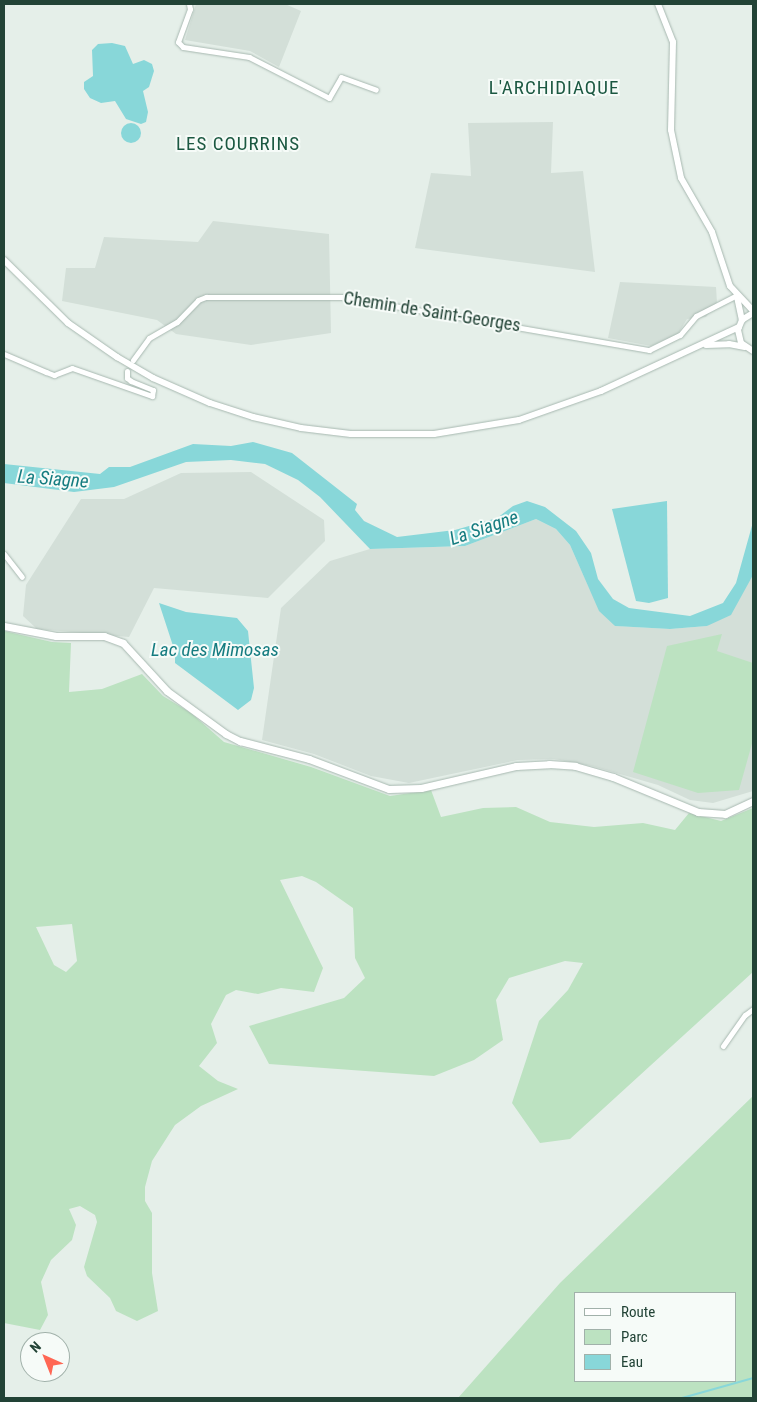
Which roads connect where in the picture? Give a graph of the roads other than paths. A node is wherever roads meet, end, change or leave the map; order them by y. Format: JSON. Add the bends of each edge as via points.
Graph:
{"nodes":[{"id":1,"x":189,"y":4,"type":"edge"},
{"id":2,"x":658,"y":4,"type":"edge"},
{"id":3,"x":376,"y":90,"type":"dead end"},
{"id":4,"x":4,"y":260,"type":"edge"},
{"id":5,"x":737,"y":295,"type":"junction"},
{"id":6,"x":753,"y":312,"type":"edge"},
{"id":7,"x":741,"y":323,"type":"junction"},
{"id":8,"x":693,"y":348,"type":"junction"},
{"id":9,"x":751,"y":350,"type":"edge"},
{"id":10,"x":4,"y":354,"type":"edge"},
{"id":11,"x":133,"y":360,"type":"dead end"},
{"id":12,"x":127,"y":371,"type":"dead end"},
{"id":13,"x":4,"y":554,"type":"edge"},
{"id":14,"x":22,"y":577,"type":"dead end"},
{"id":15,"x":4,"y":626,"type":"edge"},
{"id":16,"x":753,"y":801,"type":"edge"},
{"id":17,"x":753,"y":1009,"type":"edge"},
{"id":18,"x":723,"y":1046,"type":"dead end"}],
"edges":[{"from":1,"to":3,"type":"street","via":[[190,10],[178,42],[183,47],[249,57],[329,98],[341,77]]},
{"from":2,"to":5,"type":"street","via":[[673,42],[671,130],[674,154],[681,178],[712,232],[721,265]]},
{"from":4,"to":8,"type":"street","via":[[68,323],[135,368],[230,410],[325,432],[405,436],[488,427],[575,402]]},
{"from":5,"to":6,"type":"street"},
{"from":5,"to":7,"type":"street"},
{"from":5,"to":11,"type":"street","name":"Chemin de Saint-Georges","via":[[696,316],[680,335],[649,350],[342,297],[206,297],[198,300],[177,322],[149,338]]},
{"from":6,"to":7,"type":"street"},
{"from":7,"to":8,"type":"street"},
{"from":7,"to":9,"type":"street","via":[[738,337]]},
{"from":8,"to":9,"type":"street","via":[[729,344]]},
{"from":10,"to":12,"type":"street","via":[[54,375],[72,368],[152,396],[153,390],[127,378]]},
{"from":13,"to":14,"type":"street"},
{"from":15,"to":16,"type":"main road","via":[[56,636],[104,636],[123,643],[167,691],[226,734],[240,741],[309,759],[390,789],[421,788],[516,766],[549,764],[575,766],[613,777],[698,812],[725,814]]},
{"from":17,"to":18,"type":"street"}]}
